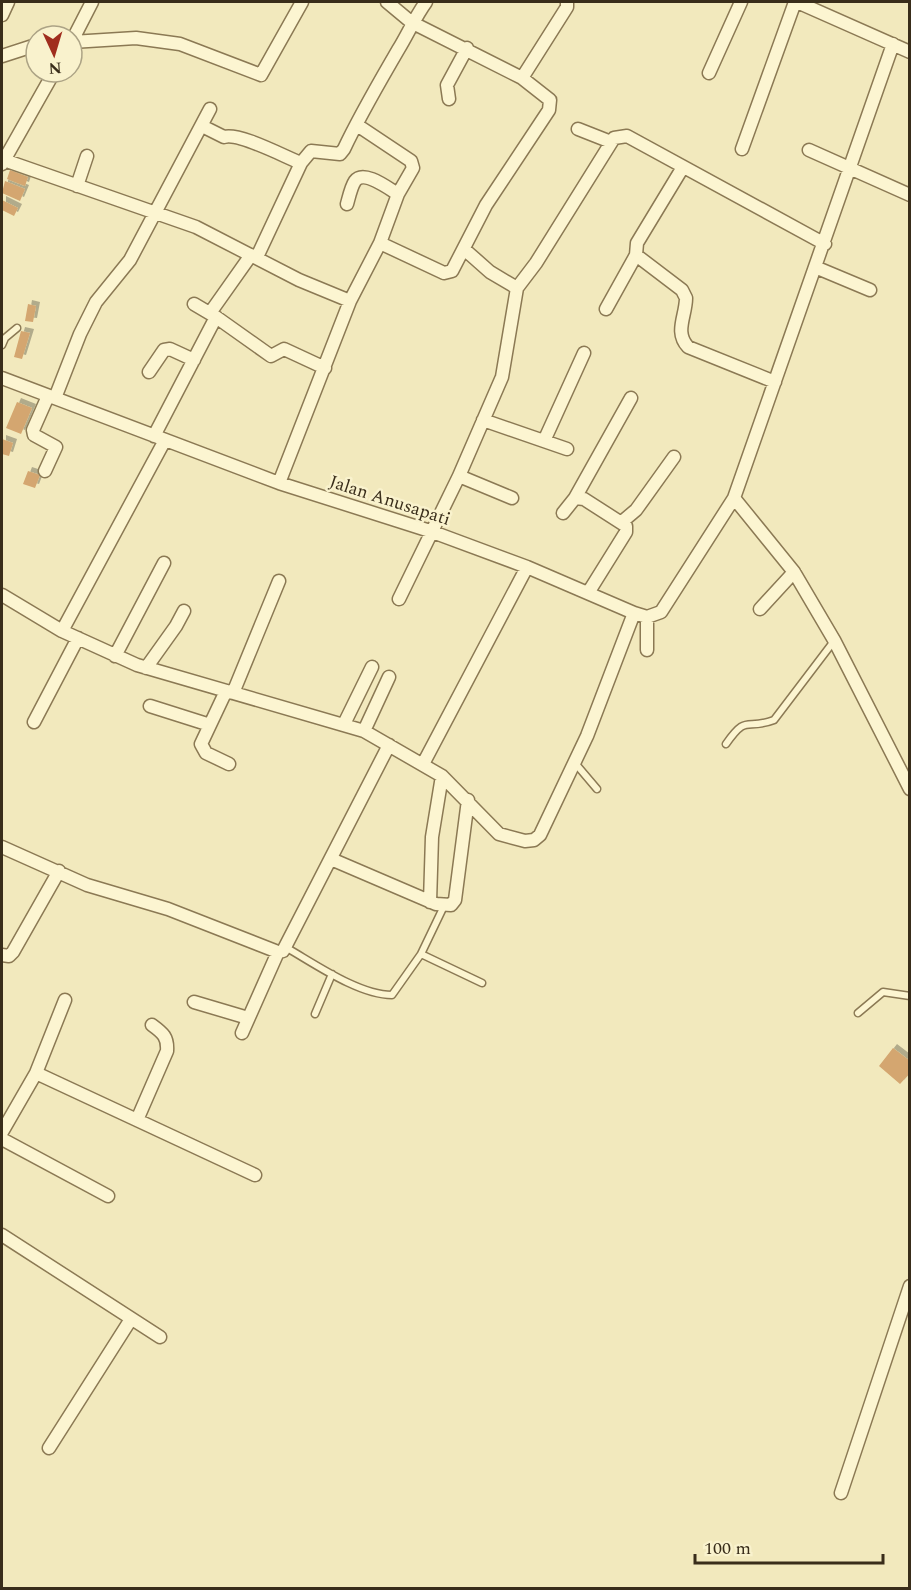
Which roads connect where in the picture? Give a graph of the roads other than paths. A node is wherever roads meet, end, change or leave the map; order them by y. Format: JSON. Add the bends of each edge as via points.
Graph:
{"nodes":[{"id":1,"x":8,"y":2,"type":"edge"},
{"id":2,"x":92,"y":2,"type":"edge"},
{"id":3,"x":302,"y":2,"type":"edge"},
{"id":4,"x":387,"y":2,"type":"edge"},
{"id":5,"x":426,"y":2,"type":"edge"},
{"id":6,"x":567,"y":2,"type":"edge"},
{"id":7,"x":741,"y":2,"type":"edge"},
{"id":8,"x":796,"y":2,"type":"edge"},
{"id":9,"x":2,"y":15,"type":"edge"},
{"id":10,"x":411,"y":22,"type":"junction"},
{"id":11,"x":81,"y":24,"type":"edge"},
{"id":12,"x":84,"y":41,"type":"edge"},
{"id":13,"x":893,"y":44,"type":"junction"},
{"id":14,"x":466,"y":48,"type":"junction"},
{"id":15,"x":24,"y":49,"type":"edge"},
{"id":16,"x":909,"y":52,"type":"edge"},
{"id":17,"x":2,"y":56,"type":"edge"},
{"id":18,"x":709,"y":73,"type":"dead end"},
{"id":19,"x":522,"y":78,"type":"junction"},
{"id":20,"x":47,"y":84,"type":"edge"},
{"id":21,"x":449,"y":99,"type":"dead end"},
{"id":22,"x":210,"y":109,"type":"dead end"},
{"id":23,"x":357,"y":124,"type":"junction"},
{"id":24,"x":202,"y":126,"type":"junction"},
{"id":25,"x":578,"y":129,"type":"dead end"},
{"id":26,"x":611,"y":142,"type":"junction"},
{"id":27,"x":742,"y":149,"type":"dead end"},
{"id":28,"x":808,"y":150,"type":"dead end"},
{"id":29,"x":87,"y":156,"type":"dead end"},
{"id":30,"x":3,"y":162,"type":"edge"},
{"id":31,"x":301,"y":163,"type":"junction"},
{"id":32,"x":850,"y":166,"type":"junction"},
{"id":33,"x":683,"y":167,"type":"junction"},
{"id":34,"x":77,"y":186,"type":"junction"},
{"id":35,"x":398,"y":194,"type":"junction"},
{"id":36,"x":909,"y":195,"type":"edge"},
{"id":37,"x":347,"y":204,"type":"dead end"},
{"id":38,"x":156,"y":213,"type":"junction"},
{"id":39,"x":380,"y":243,"type":"junction"},
{"id":40,"x":825,"y":244,"type":"junction"},
{"id":41,"x":464,"y":249,"type":"junction"},
{"id":42,"x":636,"y":255,"type":"junction"},
{"id":43,"x":254,"y":256,"type":"junction"},
{"id":44,"x":815,"y":267,"type":"junction"},
{"id":45,"x":517,"y":288,"type":"junction"},
{"id":46,"x":870,"y":290,"type":"dead end"},
{"id":47,"x":350,"y":301,"type":"junction"},
{"id":48,"x":194,"y":304,"type":"dead end"},
{"id":49,"x":606,"y":309,"type":"dead end"},
{"id":50,"x":213,"y":315,"type":"junction"},
{"id":51,"x":17,"y":328,"type":"dead end"},
{"id":52,"x":2,"y":345,"type":"edge"},
{"id":53,"x":584,"y":353,"type":"dead end"},
{"id":54,"x":194,"y":360,"type":"junction"},
{"id":55,"x":325,"y":368,"type":"junction"},
{"id":56,"x":149,"y":372,"type":"dead end"},
{"id":57,"x":2,"y":378,"type":"edge"},
{"id":58,"x":775,"y":382,"type":"junction"},
{"id":59,"x":52,"y":397,"type":"junction"},
{"id":60,"x":630,"y":398,"type":"dead end"},
{"id":61,"x":483,"y":420,"type":"junction"},
{"id":62,"x":160,"y":438,"type":"junction"},
{"id":63,"x":544,"y":441,"type":"junction"},
{"id":64,"x":567,"y":449,"type":"dead end"},
{"id":65,"x":674,"y":457,"type":"dead end"},
{"id":66,"x":45,"y":471,"type":"dead end"},
{"id":67,"x":459,"y":476,"type":"junction"},
{"id":68,"x":279,"y":483,"type":"junction"},
{"id":69,"x":512,"y":498,"type":"dead end"},
{"id":70,"x":575,"y":498,"type":"junction"},
{"id":71,"x":732,"y":501,"type":"junction"},
{"id":72,"x":563,"y":513,"type":"dead end"},
{"id":73,"x":623,"y":521,"type":"junction"},
{"id":74,"x":430,"y":531,"type":"junction"},
{"id":75,"x":164,"y":563,"type":"dead end"},
{"id":76,"x":527,"y":567,"type":"junction"},
{"id":77,"x":794,"y":572,"type":"junction"},
{"id":78,"x":279,"y":581,"type":"dead end"},
{"id":79,"x":588,"y":593,"type":"junction"},
{"id":80,"x":2,"y":597,"type":"edge"},
{"id":81,"x":399,"y":599,"type":"dead end"},
{"id":82,"x":760,"y":609,"type":"dead end"},
{"id":83,"x":184,"y":611,"type":"dead end"},
{"id":84,"x":641,"y":615,"type":"junction"},
{"id":85,"x":62,"y":631,"type":"junction"},
{"id":86,"x":78,"y":638,"type":"junction"},
{"id":87,"x":834,"y":640,"type":"junction"},
{"id":88,"x":647,"y":650,"type":"dead end"},
{"id":89,"x":115,"y":656,"type":"junction"},
{"id":90,"x":372,"y":667,"type":"dead end"},
{"id":91,"x":146,"y":668,"type":"junction"},
{"id":92,"x":389,"y":678,"type":"dead end"},
{"id":93,"x":229,"y":692,"type":"junction"},
{"id":94,"x":150,"y":706,"type":"dead end"},
{"id":95,"x":34,"y":722,"type":"dead end"},
{"id":96,"x":344,"y":723,"type":"junction"},
{"id":97,"x":210,"y":725,"type":"junction"},
{"id":98,"x":364,"y":731,"type":"junction"},
{"id":99,"x":726,"y":744,"type":"dead end"},
{"id":100,"x":389,"y":745,"type":"junction"},
{"id":101,"x":575,"y":762,"type":"junction"},
{"id":102,"x":423,"y":764,"type":"junction"},
{"id":103,"x":229,"y":765,"type":"dead end"},
{"id":104,"x":442,"y":776,"type":"junction"},
{"id":105,"x":597,"y":789,"type":"dead end"},
{"id":106,"x":909,"y":789,"type":"edge"},
{"id":107,"x":468,"y":800,"type":"junction"},
{"id":108,"x":2,"y":847,"type":"edge"},
{"id":109,"x":331,"y":859,"type":"junction"},
{"id":110,"x":59,"y":871,"type":"junction"},
{"id":111,"x":430,"y":902,"type":"junction"},
{"id":112,"x":444,"y":906,"type":"junction"},
{"id":113,"x":282,"y":950,"type":"junction"},
{"id":114,"x":421,"y":954,"type":"junction"},
{"id":115,"x":2,"y":955,"type":"edge"},
{"id":116,"x":332,"y":974,"type":"junction"},
{"id":117,"x":482,"y":983,"type":"dead end"},
{"id":118,"x":909,"y":996,"type":"edge"},
{"id":119,"x":65,"y":1000,"type":"dead end"},
{"id":120,"x":194,"y":1002,"type":"dead end"},
{"id":121,"x":858,"y":1013,"type":"dead end"},
{"id":122,"x":315,"y":1014,"type":"dead end"},
{"id":123,"x":248,"y":1018,"type":"junction"},
{"id":124,"x":152,"y":1025,"type":"dead end"},
{"id":125,"x":242,"y":1034,"type":"dead end"},
{"id":126,"x":36,"y":1073,"type":"junction"},
{"id":127,"x":137,"y":1120,"type":"junction"},
{"id":128,"x":2,"y":1132,"type":"edge"},
{"id":129,"x":2,"y":1139,"type":"edge"},
{"id":130,"x":255,"y":1175,"type":"dead end"},
{"id":131,"x":108,"y":1196,"type":"dead end"},
{"id":132,"x":2,"y":1234,"type":"edge"},
{"id":133,"x":909,"y":1286,"type":"edge"},
{"id":134,"x":131,"y":1319,"type":"junction"},
{"id":135,"x":160,"y":1337,"type":"dead end"},
{"id":136,"x":49,"y":1448,"type":"dead end"},
{"id":137,"x":841,"y":1493,"type":"dead end"}],
"edges":[{"from":1,"to":9,"type":"street"},
{"from":2,"to":11,"type":"street"},
{"from":3,"to":12,"type":"street","via":[[261,75],[180,44],[136,38]]},
{"from":4,"to":10,"type":"street"},
{"from":5,"to":10,"type":"street"},
{"from":6,"to":19,"type":"street"},
{"from":7,"to":18,"type":"street"},
{"from":8,"to":13,"type":"street"},
{"from":8,"to":27,"type":"street"},
{"from":10,"to":14,"type":"street"},
{"from":10,"to":23,"type":"street"},
{"from":13,"to":16,"type":"street"},
{"from":13,"to":32,"type":"street"},
{"from":14,"to":19,"type":"street"},
{"from":14,"to":21,"type":"street","via":[[447,86]]},
{"from":15,"to":17,"type":"street"},
{"from":19,"to":41,"type":"street","via":[[547,96],[549,110],[484,210]]},
{"from":20,"to":30,"type":"street"},
{"from":22,"to":24,"type":"street"},
{"from":23,"to":31,"type":"street","via":[[340,154],[312,151]]},
{"from":23,"to":35,"type":"street","via":[[414,164]]},
{"from":24,"to":31,"type":"street"},
{"from":24,"to":38,"type":"street"},
{"from":25,"to":26,"type":"street"},
{"from":26,"to":33,"type":"street","via":[[627,136]]},
{"from":26,"to":45,"type":"street"},
{"from":28,"to":32,"type":"street"},
{"from":29,"to":34,"type":"street"},
{"from":30,"to":34,"type":"street"},
{"from":31,"to":43,"type":"street"},
{"from":32,"to":36,"type":"street"},
{"from":32,"to":40,"type":"street"},
{"from":33,"to":40,"type":"street"},
{"from":33,"to":42,"type":"street","via":[[638,243]]},
{"from":34,"to":38,"type":"street"},
{"from":35,"to":37,"type":"street","via":[[368,178],[359,178]]},
{"from":35,"to":39,"type":"street"},
{"from":38,"to":43,"type":"street","via":[[196,227]]},
{"from":38,"to":59,"type":"street","via":[[130,260],[96,302]]},
{"from":39,"to":41,"type":"street","via":[[444,273],[452,271]]},
{"from":39,"to":47,"type":"street"},
{"from":40,"to":44,"type":"street"},
{"from":41,"to":45,"type":"street","via":[[490,272]]},
{"from":42,"to":49,"type":"street"},
{"from":42,"to":58,"type":"street","via":[[682,290],[686,298],[681,332],[688,347]]},
{"from":43,"to":47,"type":"street"},
{"from":43,"to":50,"type":"street"},
{"from":44,"to":46,"type":"street"},
{"from":44,"to":58,"type":"street"},
{"from":45,"to":61,"type":"street","via":[[502,378]]},
{"from":47,"to":55,"type":"street"},
{"from":48,"to":50,"type":"street"},
{"from":50,"to":54,"type":"street"},
{"from":50,"to":55,"type":"street","via":[[272,356],[284,349]]},
{"from":51,"to":52,"type":"lane"},
{"from":53,"to":63,"type":"street"},
{"from":54,"to":56,"type":"street","via":[[164,350]]},
{"from":54,"to":62,"type":"street"},
{"from":55,"to":68,"type":"street"},
{"from":57,"to":59,"type":"street","name":"Jalan Anusapati"},
{"from":58,"to":71,"type":"street"},
{"from":59,"to":62,"type":"street","name":"Jalan Anusapati"},
{"from":59,"to":66,"type":"street","via":[[33,430],[34,435],[56,447]]},
{"from":60,"to":70,"type":"street"},
{"from":61,"to":63,"type":"street"},
{"from":61,"to":67,"type":"street"},
{"from":62,"to":68,"type":"street","name":"Jalan Anusapati"},
{"from":62,"to":85,"type":"street"},
{"from":63,"to":64,"type":"street"},
{"from":65,"to":73,"type":"street","via":[[636,510]]},
{"from":67,"to":69,"type":"street"},
{"from":67,"to":74,"type":"street"},
{"from":68,"to":74,"type":"street","name":"Jalan Anusapati"},
{"from":70,"to":72,"type":"street"},
{"from":70,"to":73,"type":"street"},
{"from":71,"to":77,"type":"street"},
{"from":71,"to":84,"type":"street","via":[[661,612]]},
{"from":73,"to":79,"type":"street","via":[[626,532]]},
{"from":74,"to":76,"type":"street","name":"Jalan Anusapati"},
{"from":74,"to":81,"type":"street"},
{"from":75,"to":89,"type":"street"},
{"from":76,"to":79,"type":"street","name":"Jalan Anusapati"},
{"from":76,"to":102,"type":"street"},
{"from":77,"to":82,"type":"street"},
{"from":77,"to":87,"type":"street"},
{"from":78,"to":93,"type":"street"},
{"from":79,"to":84,"type":"street","name":"Jalan Anusapati"},
{"from":80,"to":85,"type":"street"},
{"from":83,"to":91,"type":"street"},
{"from":84,"to":88,"type":"street"},
{"from":84,"to":101,"type":"street"},
{"from":85,"to":86,"type":"street"},
{"from":86,"to":89,"type":"street"},
{"from":86,"to":95,"type":"street"},
{"from":87,"to":99,"type":"lane","via":[[774,720],[738,726]]},
{"from":87,"to":106,"type":"street"},
{"from":89,"to":91,"type":"street"},
{"from":90,"to":96,"type":"street"},
{"from":91,"to":93,"type":"street"},
{"from":92,"to":98,"type":"street"},
{"from":93,"to":96,"type":"street"},
{"from":93,"to":97,"type":"street"},
{"from":94,"to":97,"type":"street"},
{"from":96,"to":98,"type":"street"},
{"from":97,"to":103,"type":"street","via":[[202,748]]},
{"from":98,"to":100,"type":"street"},
{"from":100,"to":102,"type":"street"},
{"from":100,"to":109,"type":"street"},
{"from":101,"to":105,"type":"lane"},
{"from":101,"to":107,"type":"street","via":[[534,840],[499,834]]},
{"from":102,"to":104,"type":"street"},
{"from":104,"to":107,"type":"street"},
{"from":104,"to":111,"type":"street","via":[[432,837]]},
{"from":107,"to":112,"type":"street","via":[[455,900]]},
{"from":108,"to":110,"type":"street"},
{"from":109,"to":111,"type":"street"},
{"from":109,"to":113,"type":"street"},
{"from":110,"to":113,"type":"street","via":[[87,885]]},
{"from":110,"to":115,"type":"street","via":[[13,952]]},
{"from":111,"to":112,"type":"street"},
{"from":112,"to":114,"type":"lane"},
{"from":113,"to":116,"type":"lane"},
{"from":113,"to":123,"type":"street"},
{"from":114,"to":116,"type":"lane","via":[[392,995],[381,995]]},
{"from":114,"to":117,"type":"lane"},
{"from":116,"to":122,"type":"lane"},
{"from":118,"to":121,"type":"lane","via":[[883,992]]},
{"from":119,"to":126,"type":"street"},
{"from":120,"to":123,"type":"street"},
{"from":123,"to":125,"type":"street"},
{"from":124,"to":127,"type":"street","via":[[168,1041],[167,1051]]},
{"from":126,"to":127,"type":"street"},
{"from":126,"to":128,"type":"street"},
{"from":127,"to":130,"type":"street"},
{"from":129,"to":131,"type":"street"},
{"from":132,"to":134,"type":"street"},
{"from":133,"to":137,"type":"street"},
{"from":134,"to":135,"type":"street"},
{"from":134,"to":136,"type":"street"}]}
